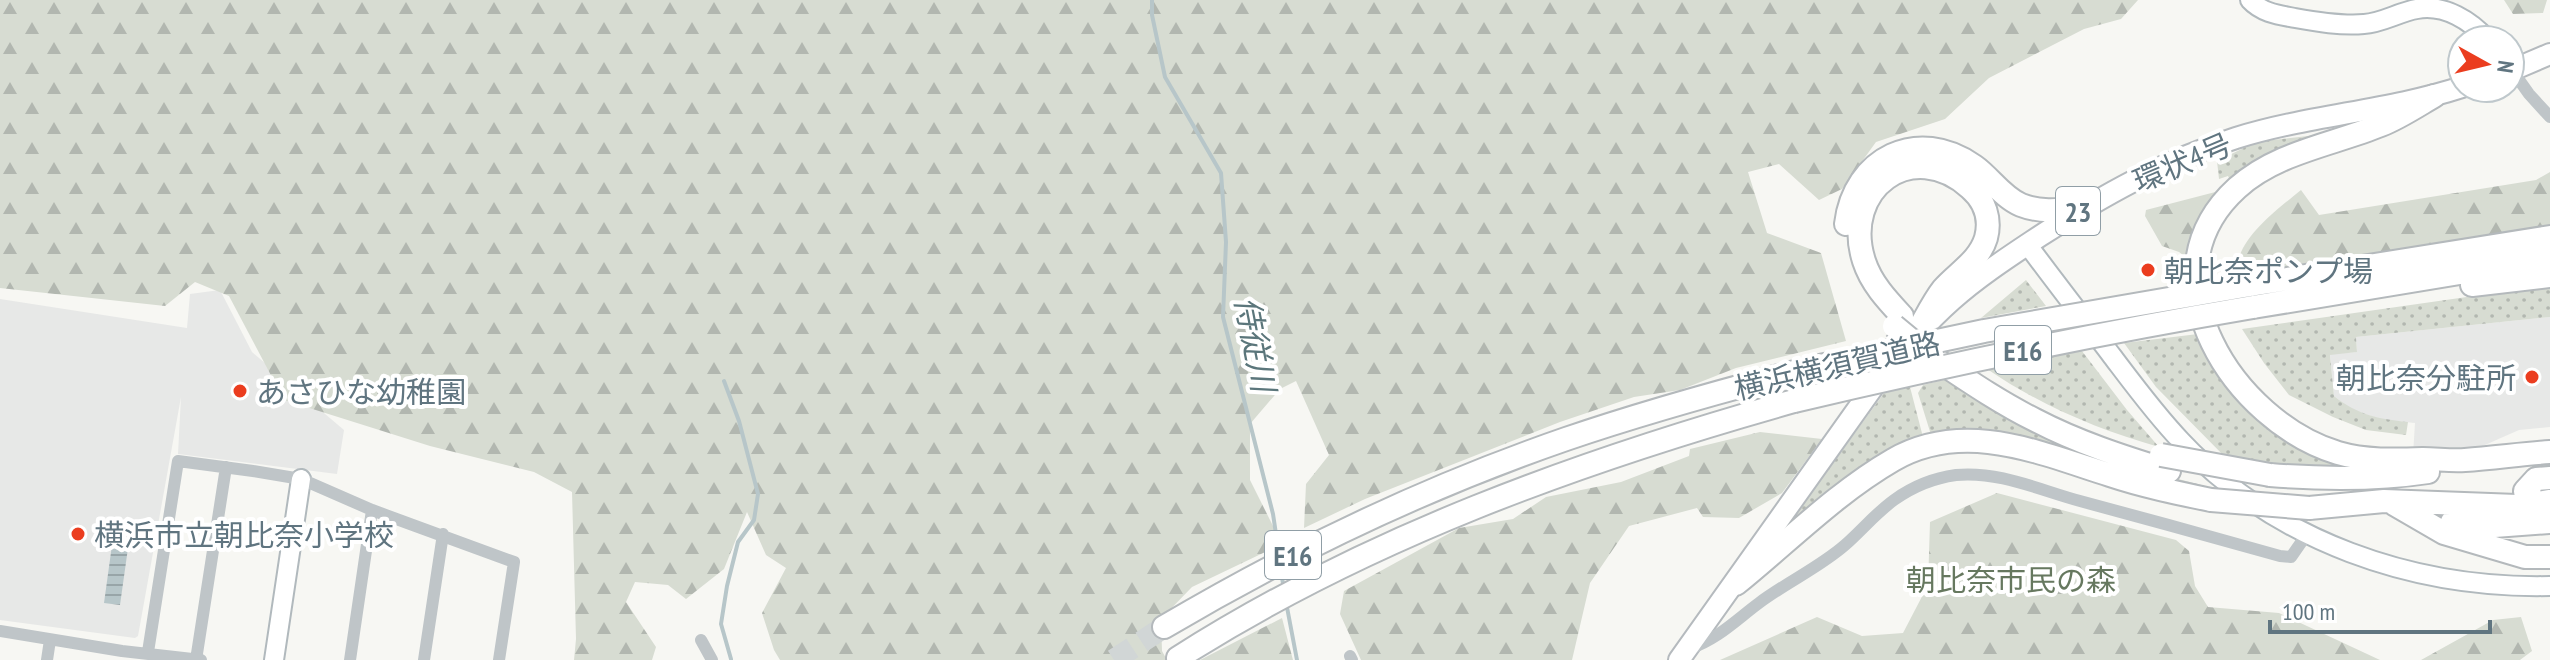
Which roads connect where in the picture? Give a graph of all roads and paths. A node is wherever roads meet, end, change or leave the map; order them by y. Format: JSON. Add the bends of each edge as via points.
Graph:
{"nodes":[{"id":1,"x":2250,"y":0,"type":"edge"},
{"id":2,"x":2469,"y":24,"type":"edge"},
{"id":3,"x":2550,"y":54,"type":"edge"},
{"id":4,"x":2526,"y":63,"type":"edge"},
{"id":5,"x":2526,"y":90,"type":"edge"},
{"id":6,"x":2446,"y":92,"type":"edge"},
{"id":7,"x":2434,"y":96,"type":"junction"},
{"id":8,"x":2550,"y":117,"type":"edge"},
{"id":9,"x":2082,"y":208,"type":"junction"},
{"id":10,"x":2550,"y":237,"type":"edge"},
{"id":11,"x":2027,"y":244,"type":"junction"},
{"id":12,"x":2550,"y":258,"type":"edge"},
{"id":13,"x":2550,"y":276,"type":"edge"},
{"id":14,"x":2252,"y":296,"type":"junction"},
{"id":15,"x":2300,"y":299,"type":"junction"},
{"id":16,"x":1898,"y":321,"type":"junction"},
{"id":17,"x":1915,"y":336,"type":"junction"},
{"id":18,"x":2550,"y":439,"type":"edge"},
{"id":19,"x":2550,"y":452,"type":"edge"},
{"id":20,"x":2496,"y":456,"type":"junction"},
{"id":21,"x":2462,"y":460,"type":"junction"},
{"id":22,"x":2550,"y":464,"type":"edge"},
{"id":23,"x":226,"y":467,"type":"junction"},
{"id":24,"x":2550,"y":478,"type":"edge"},
{"id":25,"x":301,"y":479,"type":"junction"},
{"id":26,"x":2272,"y":482,"type":"junction"},
{"id":27,"x":2550,"y":488,"type":"edge"},
{"id":28,"x":2525,"y":491,"type":"junction"},
{"id":29,"x":2387,"y":501,"type":"junction"},
{"id":30,"x":2550,"y":501,"type":"edge"},
{"id":31,"x":372,"y":510,"type":"junction"},
{"id":32,"x":2489,"y":512,"type":"junction"},
{"id":33,"x":2550,"y":513,"type":"edge"},
{"id":34,"x":2415,"y":516,"type":"junction"},
{"id":35,"x":2550,"y":522,"type":"edge"},
{"id":36,"x":443,"y":534,"type":"junction"},
{"id":37,"x":2307,"y":534,"type":"junction"},
{"id":38,"x":2550,"y":536,"type":"edge"},
{"id":39,"x":2550,"y":549,"type":"edge"},
{"id":40,"x":2515,"y":554,"type":"junction"},
{"id":41,"x":2550,"y":557,"type":"edge"},
{"id":42,"x":1736,"y":584,"type":"junction"},
{"id":43,"x":2550,"y":586,"type":"edge"},
{"id":44,"x":1164,"y":627,"type":"tunnel mouth"},
{"id":45,"x":0,"y":631,"type":"edge"},
{"id":46,"x":50,"y":640,"type":"junction"},
{"id":47,"x":701,"y":640,"type":"dead end"},
{"id":48,"x":148,"y":652,"type":"junction"},
{"id":49,"x":121,"y":655,"type":"edge"},
{"id":50,"x":1683,"y":655,"type":"edge"},
{"id":51,"x":1178,"y":658,"type":"dead end"},
{"id":52,"x":47,"y":660,"type":"edge"},
{"id":53,"x":198,"y":660,"type":"edge"},
{"id":54,"x":274,"y":660,"type":"edge"},
{"id":55,"x":350,"y":660,"type":"edge"},
{"id":56,"x":424,"y":660,"type":"edge"},
{"id":57,"x":499,"y":660,"type":"edge"},
{"id":58,"x":712,"y":660,"type":"edge"}],
"edges":[{"from":1,"to":2,"type":"street","via":[[2275,14],[2342,24],[2365,24],[2416,9],[2443,10]]},
{"from":3,"to":4,"type":"main road"},
{"from":5,"to":8,"type":"street"},
{"from":6,"to":7,"type":"main road","name":"環状4号","number":"23"},
{"from":7,"to":9,"type":"main road","name":"環状4号","number":"23","via":[[2238,138],[2161,167]]},
{"from":7,"to":21,"type":"highway","via":[[2383,125],[2264,168],[2218,209],[2206,230],[2196,280],[2199,306],[2221,360],[2261,410],[2288,431],[2340,454]]},
{"from":9,"to":11,"type":"main road","name":"環状4号","number":"23"},
{"from":9,"to":16,"type":"highway","via":[[2041,210],[2021,205],[1974,166],[1937,150],[1896,153],[1879,162],[1853,193],[1846,245],[1863,289]]},
{"from":10,"to":14,"type":"highway","name":"横浜横須賀道路","number":"E16"},
{"from":11,"to":17,"type":"main road","name":"環状4号","number":"23","via":[[1951,300]]},
{"from":11,"to":37,"type":"street","via":[[2181,442],[2244,496]]},
{"from":12,"to":15,"type":"highway","name":"横浜横須賀道路","number":"E16"},
{"from":13,"to":15,"type":"highway"},
{"from":14,"to":15,"type":"highway","name":"横浜横須賀道路","number":"E16"},
{"from":14,"to":44,"type":"highway","name":"横浜横須賀道路","number":"E16","bridge":true,"via":[[1984,331],[1698,398],[1564,440],[1383,513]]},
{"from":14,"to":51,"type":"highway","name":"横浜横須賀道路","number":"E16","bridge":true,"via":[[2156,323],[1794,401],[1607,458],[1391,544],[1302,586]]},
{"from":16,"to":17,"type":"highway","via":[[1864,261],[1860,242],[1866,202],[1889,175],[1905,168],[1934,168],[1973,190],[1988,219],[1981,249],[1943,290]]},
{"from":16,"to":26,"type":"highway","bridge":true,"via":[[1938,354],[2084,429],[2165,463]]},
{"from":17,"to":42,"type":"main road","name":"環状4号","number":"23","via":[[1881,376]]},
{"from":18,"to":20,"type":"highway","via":[[2517,442]]},
{"from":19,"to":20,"type":"highway"},
{"from":20,"to":21,"type":"highway"},
{"from":20,"to":22,"type":"highway"},
{"from":21,"to":26,"type":"highway","via":[[2427,473]]},
{"from":23,"to":25,"type":"street"},
{"from":23,"to":48,"type":"street","via":[[178,461]]},
{"from":23,"to":53,"type":"street"},
{"from":24,"to":28,"type":"highway","via":[[2536,479]]},
{"from":25,"to":31,"type":"street"},
{"from":25,"to":54,"type":"street"},
{"from":26,"to":29,"type":"highway"},
{"from":27,"to":28,"type":"highway"},
{"from":28,"to":32,"type":"highway"},
{"from":29,"to":32,"type":"highway"},
{"from":29,"to":34,"type":"highway"},
{"from":29,"to":42,"type":"highway","bridge":true,"via":[[2283,508],[2211,500],[2140,485],[2009,444],[1962,440],[1895,458]]},
{"from":30,"to":32,"type":"highway"},
{"from":31,"to":36,"type":"street"},
{"from":31,"to":55,"type":"street"},
{"from":32,"to":33,"type":"highway"},
{"from":32,"to":34,"type":"highway","via":[[2481,527]]},
{"from":32,"to":35,"type":"highway"},
{"from":32,"to":38,"type":"highway","via":[[2529,538]]},
{"from":34,"to":40,"type":"highway","via":[[2444,533]]},
{"from":36,"to":56,"type":"street"},
{"from":36,"to":57,"type":"street","via":[[514,562]]},
{"from":37,"to":43,"type":"street","via":[[2427,576],[2476,584]]},
{"from":37,"to":50,"type":"street","via":[[2291,557],[2280,556],[2012,479],[1936,479],[1896,499],[1844,546],[1724,633]]},
{"from":39,"to":40,"type":"highway"},
{"from":40,"to":41,"type":"highway"},
{"from":42,"to":50,"type":"main road","name":"環状4号","number":"23"},
{"from":45,"to":46,"type":"street"},
{"from":46,"to":49,"type":"street"},
{"from":46,"to":52,"type":"street"},
{"from":47,"to":58,"type":"street"},
{"from":48,"to":49,"type":"street"},
{"from":48,"to":53,"type":"street"}]}
